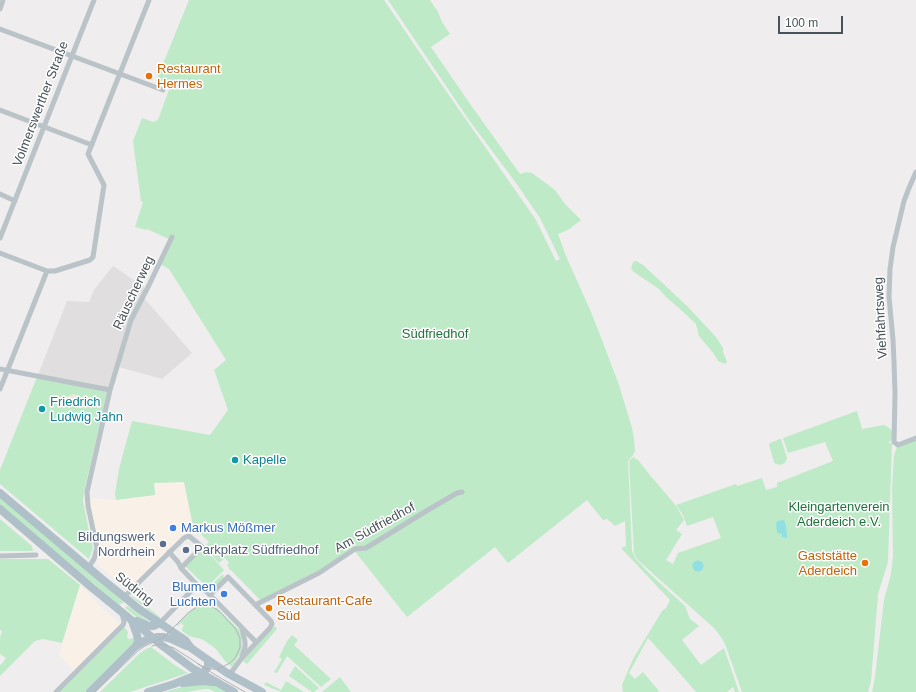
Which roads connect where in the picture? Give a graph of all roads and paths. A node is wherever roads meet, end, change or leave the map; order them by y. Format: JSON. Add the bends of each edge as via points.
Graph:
{"nodes":[{"id":1,"x":3,"y":0,"type":"edge"},
{"id":2,"x":94,"y":0,"type":"edge"},
{"id":3,"x":149,"y":0,"type":"edge"},
{"id":4,"x":0,"y":8,"type":"edge"},
{"id":5,"x":0,"y":29,"type":"edge"},
{"id":6,"x":72,"y":56,"type":"junction"},
{"id":7,"x":120,"y":74,"type":"junction"},
{"id":8,"x":163,"y":90,"type":"dead end"},
{"id":9,"x":0,"y":110,"type":"edge"},
{"id":10,"x":44,"y":126,"type":"junction"},
{"id":11,"x":92,"y":145,"type":"junction"},
{"id":12,"x":916,"y":172,"type":"edge"},
{"id":13,"x":0,"y":194,"type":"edge"},
{"id":14,"x":15,"y":201,"type":"junction"},
{"id":15,"x":172,"y":237,"type":"dead end"},
{"id":16,"x":0,"y":238,"type":"edge"},
{"id":17,"x":0,"y":253,"type":"edge"},
{"id":18,"x":47,"y":271,"type":"junction"},
{"id":19,"x":0,"y":369,"type":"edge"},
{"id":20,"x":7,"y":370,"type":"junction"},
{"id":21,"x":0,"y":389,"type":"edge"},
{"id":22,"x":110,"y":390,"type":"junction"},
{"id":23,"x":916,"y":438,"type":"edge"},
{"id":24,"x":462,"y":492,"type":"dead end"},
{"id":25,"x":0,"y":494,"type":"edge"},
{"id":26,"x":0,"y":509,"type":"edge"},
{"id":27,"x":169,"y":552,"type":"junction"},
{"id":28,"x":0,"y":556,"type":"edge"},
{"id":29,"x":36,"y":556,"type":"dead end"},
{"id":30,"x":88,"y":568,"type":"junction"},
{"id":31,"x":181,"y":568,"type":"junction"},
{"id":32,"x":197,"y":585,"type":"junction"},
{"id":33,"x":210,"y":595,"type":"junction"},
{"id":34,"x":124,"y":597,"type":"junction"},
{"id":35,"x":255,"y":605,"type":"junction"},
{"id":36,"x":139,"y":609,"type":"junction"},
{"id":37,"x":121,"y":612,"type":"junction"},
{"id":38,"x":132,"y":620,"type":"junction"},
{"id":39,"x":160,"y":623,"type":"junction"},
{"id":40,"x":240,"y":626,"type":"junction"},
{"id":41,"x":152,"y":638,"type":"junction"},
{"id":42,"x":256,"y":642,"type":"junction"},
{"id":43,"x":136,"y":646,"type":"junction"},
{"id":44,"x":191,"y":648,"type":"junction"},
{"id":45,"x":241,"y":659,"type":"junction"},
{"id":46,"x":208,"y":660,"type":"junction"},
{"id":47,"x":201,"y":673,"type":"junction"},
{"id":48,"x":228,"y":674,"type":"junction"},
{"id":49,"x":216,"y":682,"type":"junction"},
{"id":50,"x":174,"y":684,"type":"junction"},
{"id":51,"x":56,"y":692,"type":"edge"},
{"id":52,"x":90,"y":692,"type":"edge"},
{"id":53,"x":148,"y":692,"type":"edge"},
{"id":54,"x":234,"y":692,"type":"edge"},
{"id":55,"x":262,"y":692,"type":"edge"}],
"edges":[{"from":1,"to":4,"type":"street"},
{"from":2,"to":6,"type":"street","name":"Volmerswerther Straße"},
{"from":3,"to":7,"type":"street"},
{"from":5,"to":6,"type":"street"},
{"from":6,"to":7,"type":"street"},
{"from":6,"to":10,"type":"street","name":"Volmerswerther Straße"},
{"from":7,"to":8,"type":"street"},
{"from":7,"to":11,"type":"street"},
{"from":9,"to":10,"type":"street"},
{"from":10,"to":11,"type":"street"},
{"from":10,"to":14,"type":"street","name":"Volmerswerther Straße"},
{"from":11,"to":18,"type":"street","via":[[88,154],[104,185],[93,257],[55,271]]},
{"from":12,"to":23,"type":"street","name":"Viehfahrtsweg","via":[[901,213],[893,247],[888,296],[893,340],[894,443],[898,445]]},
{"from":13,"to":14,"type":"street"},
{"from":14,"to":16,"type":"street","name":"Volmerswerther Straße"},
{"from":15,"to":22,"type":"street","name":"Räuscherweg","via":[[131,320]]},
{"from":17,"to":18,"type":"street"},
{"from":18,"to":20,"type":"street"},
{"from":19,"to":20,"type":"street"},
{"from":20,"to":21,"type":"street"},
{"from":20,"to":22,"type":"street"},
{"from":22,"to":30,"type":"street","name":"Räuscherweg","via":[[87,492],[97,548]]},
{"from":24,"to":35,"type":"street","name":"Am Südfriedhof","via":[[366,548],[356,549],[319,573]]},
{"from":25,"to":30,"type":"main road","name":"Südring"},
{"from":26,"to":37,"type":"main road","name":"Südring"},
{"from":27,"to":31,"type":"street"},
{"from":27,"to":31,"type":"street","via":[[187,536],[202,547]]},
{"from":27,"to":34,"type":"street"},
{"from":28,"to":29,"type":"street"},
{"from":30,"to":34,"type":"main road","name":"Südring"},
{"from":31,"to":32,"type":"street"},
{"from":32,"to":33,"type":"street"},
{"from":32,"to":39,"type":"street"},
{"from":33,"to":35,"type":"street","via":[[228,577]]},
{"from":33,"to":40,"type":"street"},
{"from":34,"to":36,"type":"main road","name":"Südring"},
{"from":35,"to":42,"type":"street","via":[[272,624]]},
{"from":36,"to":37,"type":"main road","via":[[124,604]]},
{"from":36,"to":39,"type":"main road","name":"Südring"},
{"from":37,"to":38,"type":"main road","name":"Südring"},
{"from":37,"to":51,"type":"street","via":[[123,625]]},
{"from":38,"to":39,"type":"main road","via":[[149,626]]},
{"from":38,"to":41,"type":"main road","name":"Südring"},
{"from":38,"to":43,"type":"main road","via":[[138,635]]},
{"from":39,"to":44,"type":"main road","name":"Südring","via":[[185,640]]},
{"from":40,"to":42,"type":"street"},
{"from":40,"to":45,"type":"street","via":[[245,642]]},
{"from":41,"to":43,"type":"main road"},
{"from":41,"to":44,"type":"main road","via":[[164,637]]},
{"from":41,"to":47,"type":"main road","name":"Südring"},
{"from":42,"to":45,"type":"street"},
{"from":43,"to":52,"type":"main road"},
{"from":44,"to":46,"type":"main road","name":"Südring"},
{"from":45,"to":48,"type":"street"},
{"from":46,"to":47,"type":"main road","via":[[207,668]]},
{"from":46,"to":48,"type":"main road","name":"Südring"},
{"from":47,"to":49,"type":"main road","name":"Südring"},
{"from":47,"to":50,"type":"main road"},
{"from":48,"to":55,"type":"main road","name":"Südring"},
{"from":49,"to":50,"type":"main road"},
{"from":49,"to":54,"type":"main road","name":"Südring"},
{"from":50,"to":53,"type":"main road"}]}
